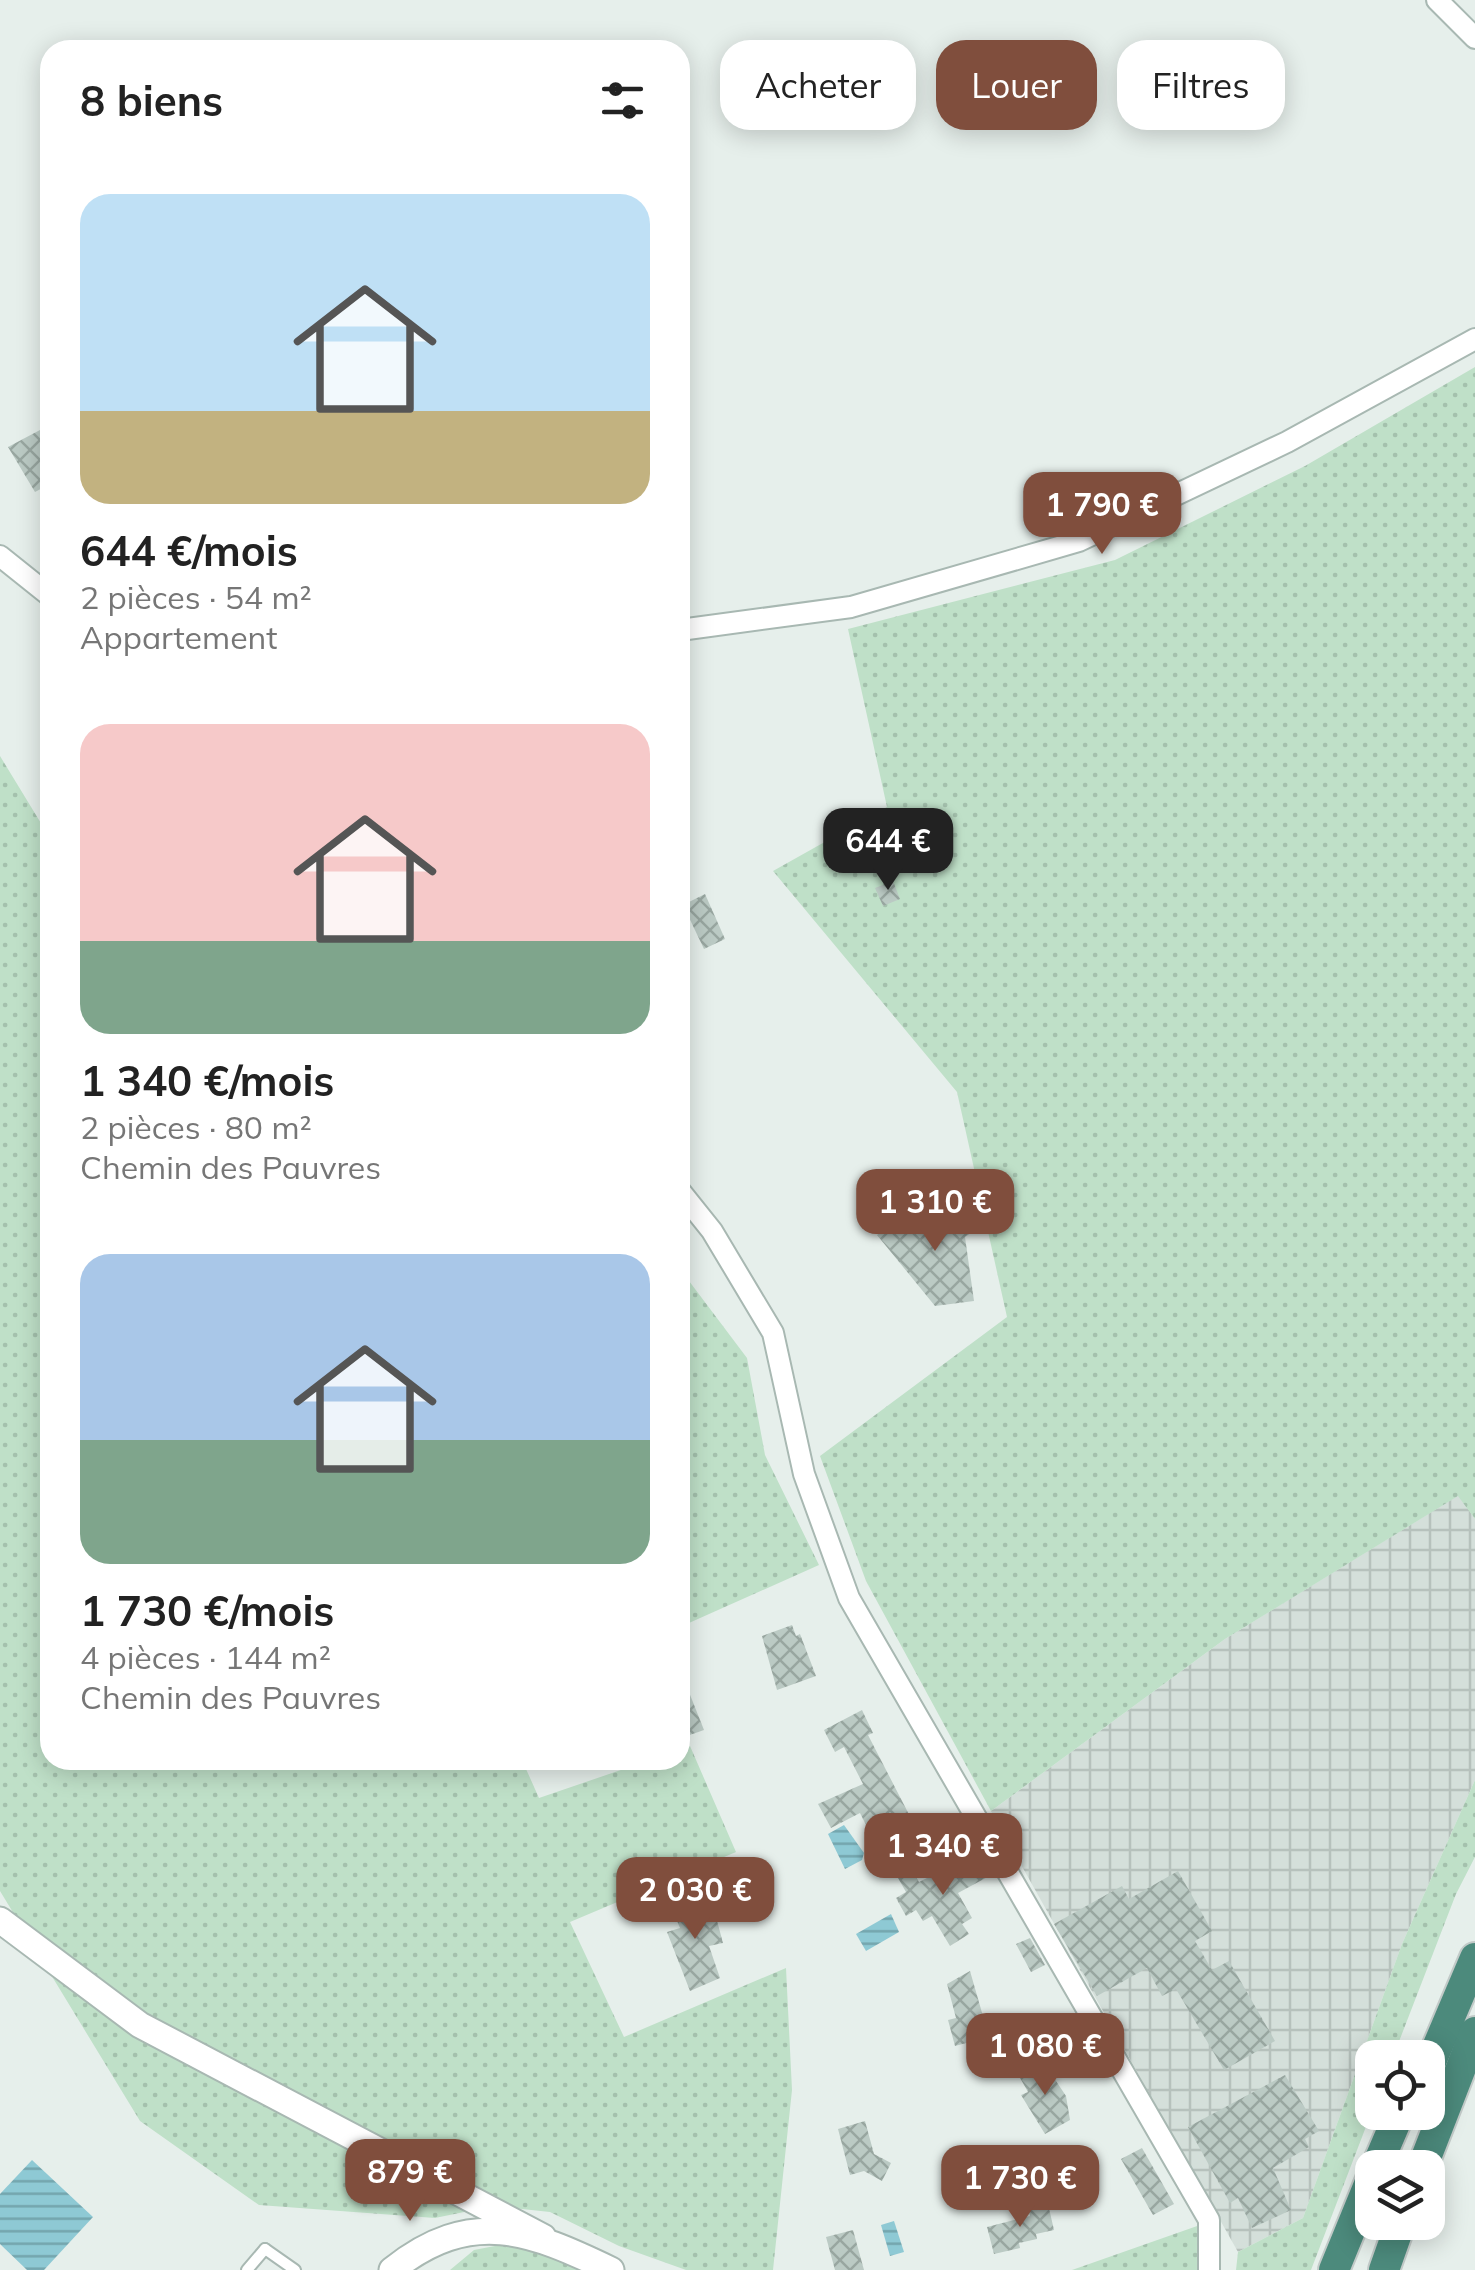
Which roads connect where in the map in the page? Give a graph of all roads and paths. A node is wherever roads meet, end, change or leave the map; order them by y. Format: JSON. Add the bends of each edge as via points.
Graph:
{"nodes":[{"id":1,"x":1437,"y":0,"type":"edge"},
{"id":2,"x":1475,"y":38,"type":"edge"},
{"id":3,"x":1475,"y":339,"type":"edge"},
{"id":4,"x":0,"y":556,"type":"edge"},
{"id":5,"x":40,"y":588,"type":"edge"},
{"id":6,"x":690,"y":629,"type":"edge"},
{"id":7,"x":690,"y":1204,"type":"edge"},
{"id":8,"x":0,"y":1920,"type":"edge"},
{"id":9,"x":1475,"y":1958,"type":"edge"},
{"id":10,"x":1475,"y":2032,"type":"edge"},
{"id":11,"x":1440,"y":2040,"type":"edge"},
{"id":12,"x":1429,"y":2150,"type":"edge"},
{"id":13,"x":1355,"y":2219,"type":"edge"},
{"id":14,"x":458,"y":2237,"type":"junction"},
{"id":15,"x":543,"y":2237,"type":"junction"},
{"id":16,"x":1365,"y":2240,"type":"edge"},
{"id":17,"x":1395,"y":2240,"type":"edge"},
{"id":18,"x":265,"y":2249,"type":"junction"},
{"id":19,"x":248,"y":2270,"type":"edge"},
{"id":20,"x":279,"y":2270,"type":"edge"},
{"id":21,"x":295,"y":2270,"type":"edge"},
{"id":22,"x":392,"y":2270,"type":"edge"},
{"id":23,"x":430,"y":2270,"type":"edge"},
{"id":24,"x":612,"y":2270,"type":"edge"},
{"id":25,"x":1209,"y":2270,"type":"edge"},
{"id":26,"x":1334,"y":2270,"type":"edge"},
{"id":27,"x":1355,"y":2270,"type":"edge"},
{"id":28,"x":1384,"y":2270,"type":"edge"}],
"edges":[{"from":1,"to":2,"type":"street"},
{"from":3,"to":6,"type":"street","via":[[1287,442],[1079,541],[851,607]]},
{"from":4,"to":5,"type":"street"},
{"from":7,"to":25,"type":"street","via":[[773,1333],[804,1474],[848,1598],[1210,2220]]},
{"from":8,"to":15,"type":"street","via":[[140,2025]]},
{"from":9,"to":11,"type":"highway"},
{"from":10,"to":12,"type":"highway"},
{"from":13,"to":26,"type":"highway"},
{"from":14,"to":15,"type":"street","via":[[511,2231]]},
{"from":14,"to":22,"type":"street","via":[[414,2252]]},
{"from":14,"to":23,"type":"street"},
{"from":15,"to":24,"type":"street"},
{"from":16,"to":27,"type":"highway"},
{"from":17,"to":28,"type":"highway"},
{"from":18,"to":19,"type":"lane"},
{"from":18,"to":20,"type":"lane"},
{"from":18,"to":21,"type":"lane"}]}
